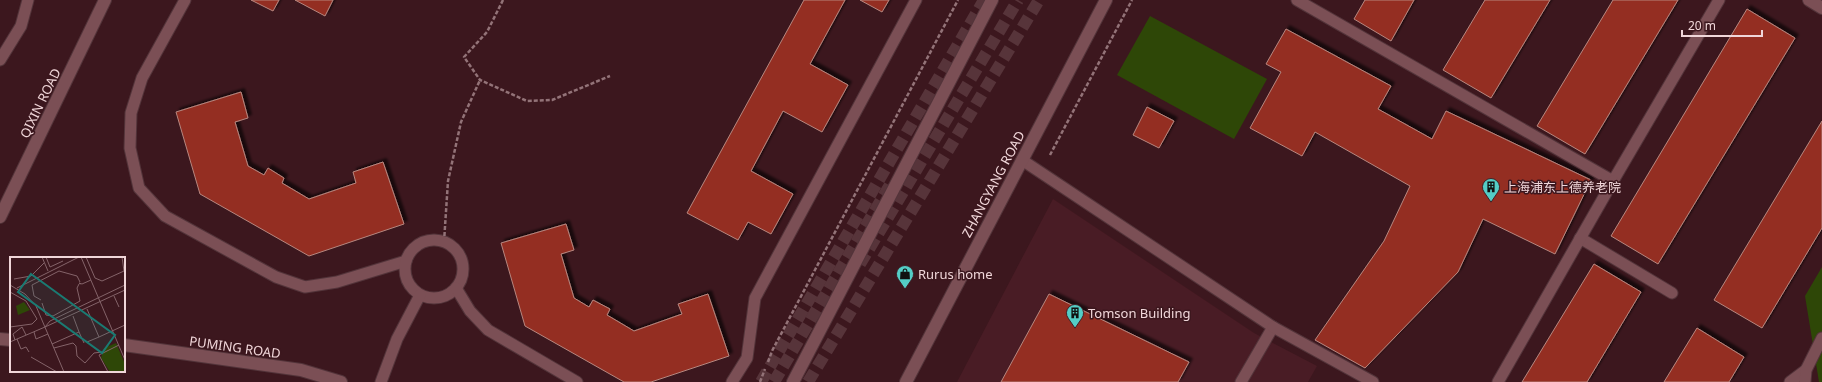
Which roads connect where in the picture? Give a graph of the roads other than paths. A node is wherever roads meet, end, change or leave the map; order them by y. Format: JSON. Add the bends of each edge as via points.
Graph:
{"nodes":[{"id":1,"x":28,"y":0,"type":"edge"},
{"id":2,"x":104,"y":0,"type":"edge"},
{"id":3,"x":185,"y":0,"type":"edge"},
{"id":4,"x":916,"y":0,"type":"edge"},
{"id":5,"x":992,"y":0,"type":"edge"},
{"id":6,"x":1106,"y":0,"type":"edge"},
{"id":7,"x":1297,"y":0,"type":"edge"},
{"id":8,"x":1719,"y":0,"type":"edge"},
{"id":9,"x":1809,"y":0,"type":"edge"},
{"id":10,"x":1822,"y":8,"type":"edge"},
{"id":11,"x":0,"y":60,"type":"edge"},
{"id":12,"x":1022,"y":160,"type":"junction"},
{"id":13,"x":1614,"y":181,"type":"junction"},
{"id":14,"x":0,"y":217,"type":"edge"},
{"id":15,"x":1580,"y":238,"type":"junction"},
{"id":16,"x":406,"y":261,"type":"junction"},
{"id":17,"x":456,"y":288,"type":"junction"},
{"id":18,"x":1672,"y":293,"type":"dead end"},
{"id":19,"x":420,"y":295,"type":"junction"},
{"id":20,"x":1272,"y":327,"type":"junction"},
{"id":21,"x":1822,"y":338,"type":"edge"},
{"id":22,"x":0,"y":339,"type":"edge"},
{"id":23,"x":10,"y":340,"type":"edge"},
{"id":24,"x":125,"y":345,"type":"edge"},
{"id":25,"x":1806,"y":370,"type":"junction"},
{"id":26,"x":341,"y":382,"type":"edge"},
{"id":27,"x":380,"y":382,"type":"edge"},
{"id":28,"x":577,"y":382,"type":"edge"},
{"id":29,"x":732,"y":382,"type":"edge"},
{"id":30,"x":793,"y":382,"type":"edge"},
{"id":31,"x":906,"y":382,"type":"edge"},
{"id":32,"x":1241,"y":382,"type":"edge"},
{"id":33,"x":1373,"y":382,"type":"edge"},
{"id":34,"x":1498,"y":382,"type":"edge"},
{"id":35,"x":1790,"y":382,"type":"edge"},
{"id":36,"x":1805,"y":382,"type":"edge"}],
"edges":[{"from":1,"to":11,"type":"lane","via":[[20,26]]},
{"from":2,"to":14,"type":"main road","name":"QIXIN ROAD"},
{"from":3,"to":16,"type":"lane","via":[[142,78],[131,113],[130,148],[139,188],[165,216],[276,278],[305,287],[337,282]]},
{"from":4,"to":29,"type":"lane","via":[[755,298],[747,358]]},
{"from":5,"to":30,"type":"main road"},
{"from":6,"to":12,"type":"main road","name":"ZHANGYANG ROAD"},
{"from":7,"to":13,"type":"lane"},
{"from":8,"to":13,"type":"lane"},
{"from":9,"to":10,"type":"main road"},
{"from":12,"to":20,"type":"lane"},
{"from":12,"to":31,"type":"main road","name":"ZHANGYANG ROAD"},
{"from":13,"to":15,"type":"lane"},
{"from":15,"to":18,"type":"lane"},
{"from":15,"to":34,"type":"lane"},
{"from":16,"to":17,"type":"lane","via":[[410,252],[421,244],[434,240],[452,246],[462,261],[462,275]]},
{"from":16,"to":19,"type":"lane","via":[[404,271],[407,281]]},
{"from":17,"to":19,"type":"lane","via":[[449,295],[440,298]]},
{"from":17,"to":28,"type":"lane","via":[[470,311],[488,330]]},
{"from":19,"to":27,"type":"lane","via":[[397,339]]},
{"from":20,"to":32,"type":"lane"},
{"from":20,"to":33,"type":"lane"},
{"from":21,"to":25,"type":"lane"},
{"from":22,"to":23,"type":"main road"},
{"from":24,"to":26,"type":"main road","name":"PUMING ROAD","via":[[301,370]]},
{"from":25,"to":35,"type":"lane"},
{"from":25,"to":36,"type":"lane"}]}
